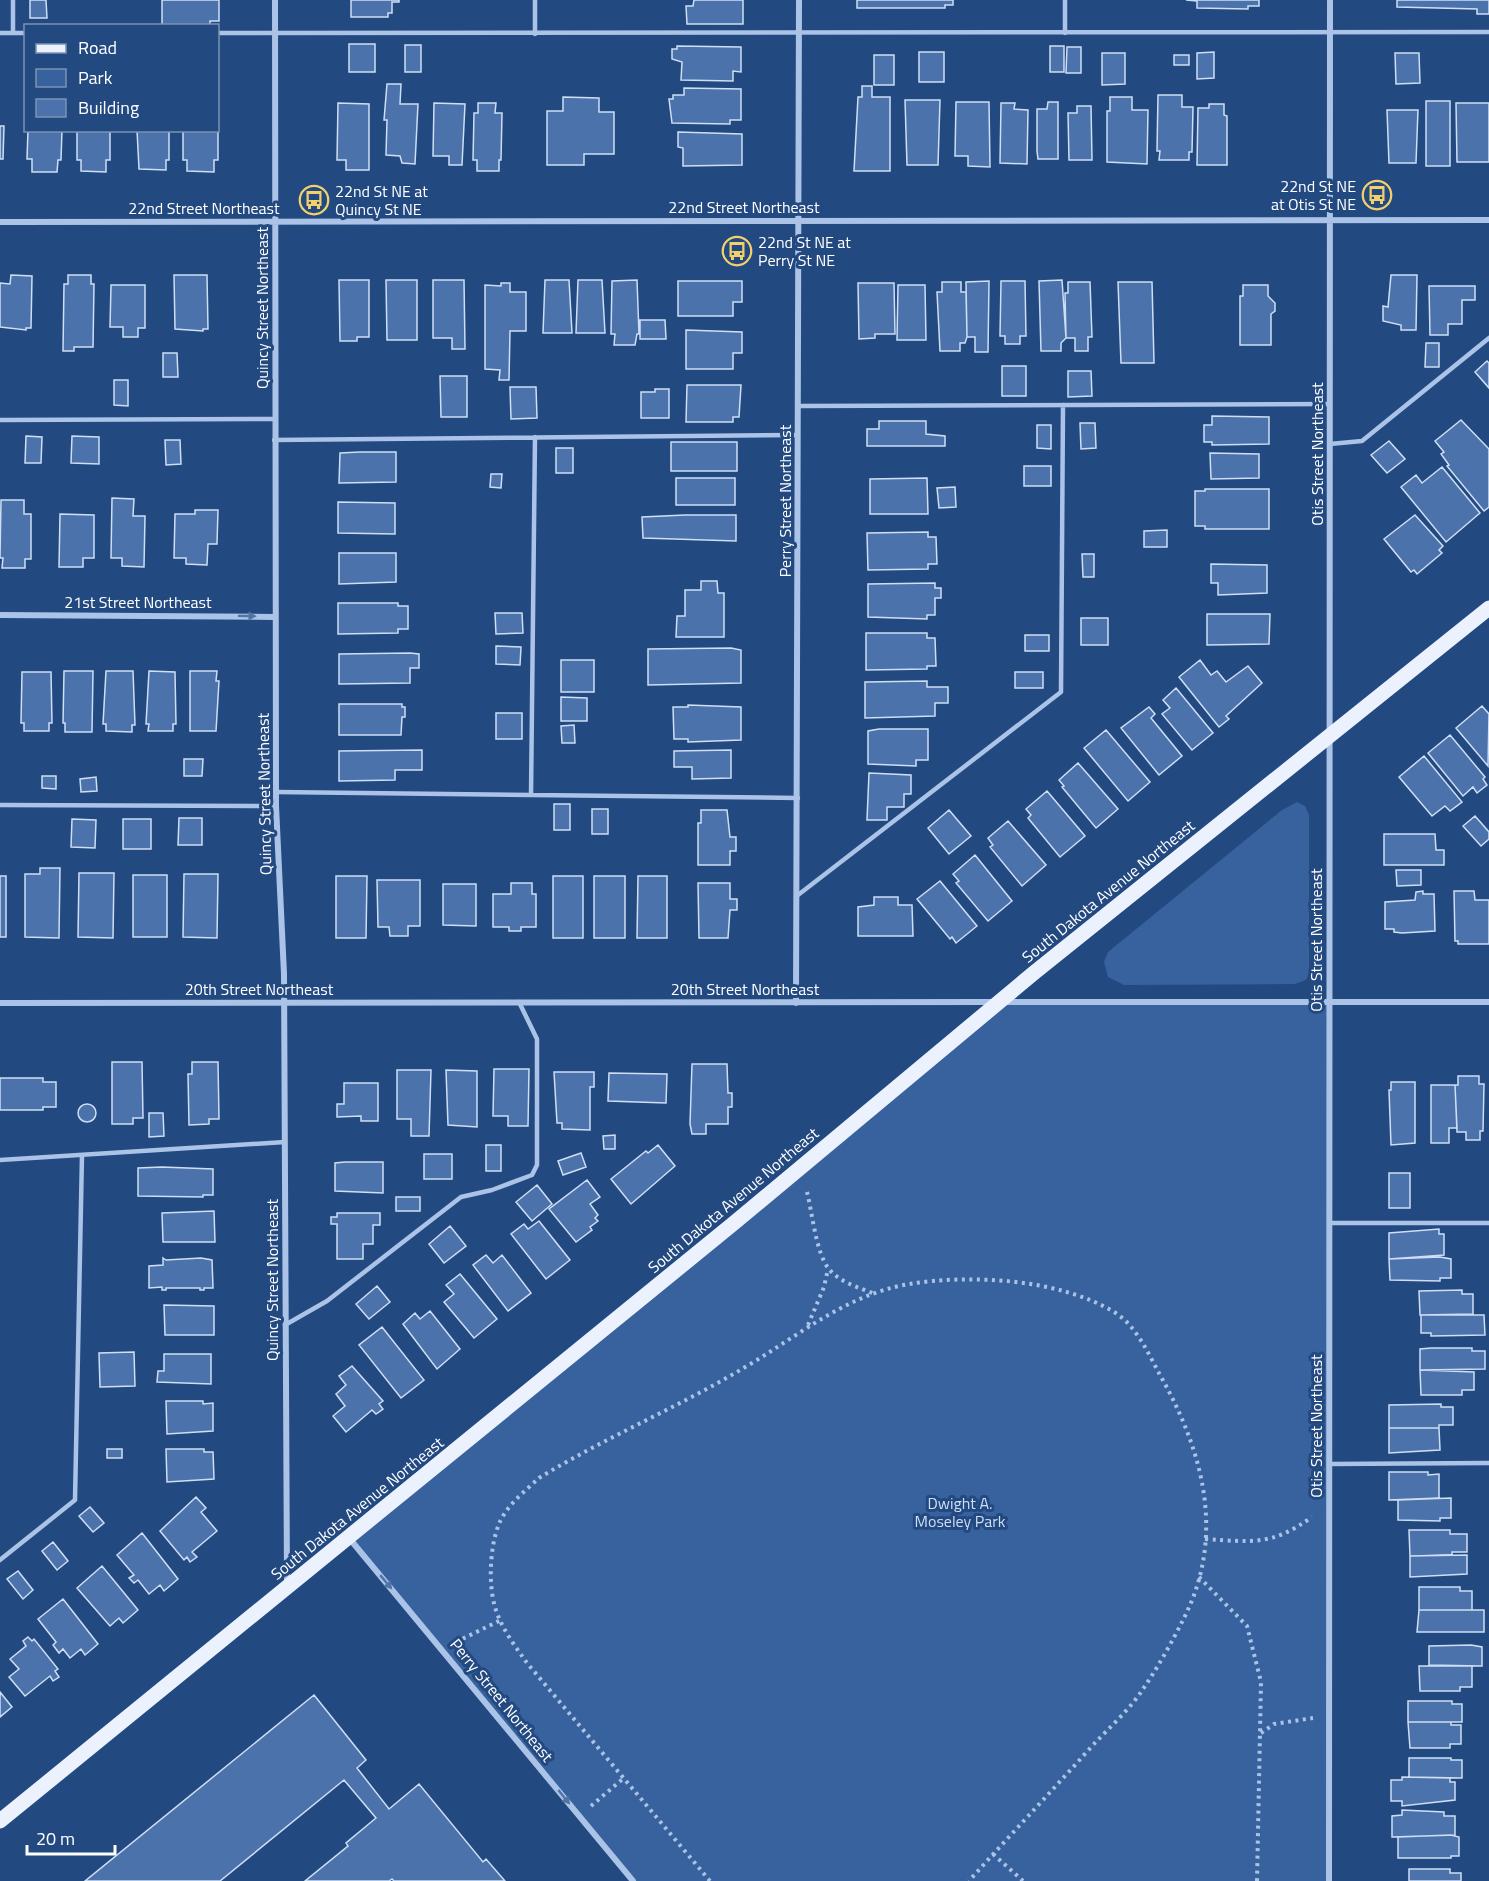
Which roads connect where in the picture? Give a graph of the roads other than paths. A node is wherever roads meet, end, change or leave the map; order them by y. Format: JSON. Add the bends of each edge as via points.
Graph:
{"nodes":[{"id":1,"x":13,"y":0,"type":"edge"},
{"id":2,"x":275,"y":0,"type":"edge"},
{"id":3,"x":535,"y":0,"type":"edge"},
{"id":4,"x":799,"y":0,"type":"edge"},
{"id":5,"x":1065,"y":0,"type":"edge"},
{"id":6,"x":1330,"y":0,"type":"edge"},
{"id":7,"x":1330,"y":31,"type":"junction"},
{"id":8,"x":1489,"y":32,"type":"edge"},
{"id":9,"x":0,"y":33,"type":"edge"},
{"id":10,"x":13,"y":33,"type":"junction"},
{"id":11,"x":24,"y":33,"type":"edge"},
{"id":12,"x":219,"y":33,"type":"edge"},
{"id":13,"x":1065,"y":33,"type":"junction"},
{"id":14,"x":535,"y":34,"type":"junction"},
{"id":15,"x":798,"y":34,"type":"junction"},
{"id":16,"x":274,"y":35,"type":"junction"},
{"id":17,"x":1331,"y":220,"type":"junction"},
{"id":18,"x":1489,"y":220,"type":"edge"},
{"id":19,"x":275,"y":221,"type":"junction"},
{"id":20,"x":798,"y":221,"type":"junction"},
{"id":21,"x":0,"y":222,"type":"edge"},
{"id":22,"x":1489,"y":338,"type":"edge"},
{"id":23,"x":1330,"y":404,"type":"junction"},
{"id":24,"x":1063,"y":405,"type":"junction"},
{"id":25,"x":798,"y":406,"type":"junction"},
{"id":26,"x":0,"y":420,"type":"edge"},
{"id":27,"x":274,"y":420,"type":"junction"},
{"id":28,"x":798,"y":435,"type":"junction"},
{"id":29,"x":535,"y":437,"type":"junction"},
{"id":30,"x":273,"y":440,"type":"junction"},
{"id":31,"x":1330,"y":444,"type":"junction"},
{"id":32,"x":1489,"y":608,"type":"edge"},
{"id":33,"x":0,"y":615,"type":"edge"},
{"id":34,"x":275,"y":617,"type":"junction"},
{"id":35,"x":1330,"y":737,"type":"junction"},
{"id":36,"x":276,"y":792,"type":"junction"},
{"id":37,"x":531,"y":795,"type":"junction"},
{"id":38,"x":798,"y":798,"type":"junction"},
{"id":39,"x":0,"y":805,"type":"edge"},
{"id":40,"x":276,"y":806,"type":"junction"},
{"id":41,"x":798,"y":895,"type":"junction"},
{"id":42,"x":1330,"y":1001,"type":"junction"},
{"id":43,"x":284,"y":1002,"type":"junction"},
{"id":44,"x":519,"y":1002,"type":"junction"},
{"id":45,"x":1001,"y":1002,"type":"junction"},
{"id":46,"x":1489,"y":1002,"type":"edge"},
{"id":47,"x":0,"y":1003,"type":"edge"},
{"id":48,"x":796,"y":1003,"type":"junction"},
{"id":49,"x":285,"y":1142,"type":"junction"},
{"id":50,"x":82,"y":1155,"type":"junction"},
{"id":51,"x":0,"y":1160,"type":"edge"},
{"id":52,"x":1329,"y":1223,"type":"junction"},
{"id":53,"x":1489,"y":1223,"type":"edge"},
{"id":54,"x":285,"y":1325,"type":"junction"},
{"id":55,"x":1489,"y":1463,"type":"edge"},
{"id":56,"x":1329,"y":1464,"type":"junction"},
{"id":57,"x":348,"y":1538,"type":"junction"},
{"id":58,"x":0,"y":1560,"type":"edge"},
{"id":59,"x":287,"y":1587,"type":"junction"},
{"id":60,"x":0,"y":1821,"type":"edge"},
{"id":61,"x":633,"y":1881,"type":"edge"},
{"id":62,"x":1329,"y":1881,"type":"edge"}],
"edges":[{"from":1,"to":10,"type":"lane"},
{"from":2,"to":16,"type":"street","name":"Quincy Street Northeast"},
{"from":3,"to":14,"type":"lane"},
{"from":4,"to":15,"type":"street","name":"Perry Street Northeast"},
{"from":5,"to":13,"type":"lane"},
{"from":6,"to":7,"type":"street","name":"Otis Street Northeast"},
{"from":7,"to":8,"type":"lane"},
{"from":7,"to":13,"type":"lane"},
{"from":7,"to":17,"type":"street","name":"Otis Street Northeast"},
{"from":9,"to":10,"type":"lane"},
{"from":10,"to":11,"type":"lane"},
{"from":12,"to":16,"type":"lane"},
{"from":13,"to":15,"type":"lane"},
{"from":14,"to":15,"type":"lane"},
{"from":14,"to":16,"type":"lane"},
{"from":15,"to":20,"type":"street","name":"Perry Street Northeast"},
{"from":16,"to":19,"type":"street","name":"Quincy Street Northeast"},
{"from":17,"to":18,"type":"street","name":"22nd Street Northeast"},
{"from":17,"to":20,"type":"street","name":"22nd Street Northeast"},
{"from":17,"to":23,"type":"street","name":"Otis Street Northeast"},
{"from":19,"to":20,"type":"street","name":"22nd Street Northeast"},
{"from":19,"to":21,"type":"street","name":"22nd Street Northeast"},
{"from":19,"to":27,"type":"street","name":"Quincy Street Northeast"},
{"from":20,"to":25,"type":"street","name":"Perry Street Northeast"},
{"from":22,"to":31,"type":"lane","via":[[1362,441]]},
{"from":23,"to":24,"type":"lane"},
{"from":23,"to":31,"type":"street","name":"Otis Street Northeast"},
{"from":24,"to":25,"type":"lane"},
{"from":24,"to":41,"type":"lane","via":[[1061,692]]},
{"from":25,"to":28,"type":"street","name":"Perry Street Northeast"},
{"from":26,"to":27,"type":"lane"},
{"from":27,"to":30,"type":"street","name":"Quincy Street Northeast"},
{"from":28,"to":29,"type":"lane"},
{"from":28,"to":38,"type":"street","name":"Perry Street Northeast"},
{"from":29,"to":30,"type":"lane"},
{"from":29,"to":37,"type":"lane"},
{"from":30,"to":34,"type":"street","name":"Quincy Street Northeast"},
{"from":31,"to":35,"type":"street","name":"Otis Street Northeast"},
{"from":32,"to":35,"type":"main road","name":"South Dakota Avenue Northeast"},
{"from":33,"to":34,"type":"street","name":"21st Street Northeast","one_way":true},
{"from":34,"to":36,"type":"street","name":"Quincy Street Northeast"},
{"from":35,"to":42,"type":"street","name":"Otis Street Northeast"},
{"from":35,"to":45,"type":"main road","name":"South Dakota Avenue Northeast"},
{"from":36,"to":37,"type":"lane"},
{"from":36,"to":40,"type":"street","name":"Quincy Street Northeast"},
{"from":37,"to":38,"type":"lane"},
{"from":38,"to":41,"type":"street","name":"Perry Street Northeast"},
{"from":39,"to":40,"type":"lane"},
{"from":40,"to":43,"type":"street","name":"Quincy Street Northeast"},
{"from":41,"to":48,"type":"street","name":"Perry Street Northeast"},
{"from":42,"to":45,"type":"street","name":"20th Street Northeast"},
{"from":42,"to":46,"type":"street","name":"20th Street Northeast"},
{"from":42,"to":52,"type":"street","name":"Otis Street Northeast"},
{"from":43,"to":44,"type":"street","name":"20th Street Northeast"},
{"from":43,"to":47,"type":"street","name":"20th Street Northeast"},
{"from":43,"to":49,"type":"street","name":"Quincy Street Northeast"},
{"from":44,"to":48,"type":"street","name":"20th Street Northeast"},
{"from":44,"to":54,"type":"lane","via":[[537,1039],[537,1165],[532,1175],[461,1197],[327,1301]]},
{"from":45,"to":48,"type":"street","name":"20th Street Northeast"},
{"from":45,"to":57,"type":"main road","name":"South Dakota Avenue Northeast"},
{"from":49,"to":50,"type":"lane"},
{"from":49,"to":54,"type":"street","name":"Quincy Street Northeast"},
{"from":50,"to":51,"type":"lane"},
{"from":50,"to":58,"type":"lane","via":[[75,1500]]},
{"from":52,"to":53,"type":"lane"},
{"from":52,"to":56,"type":"street","name":"Otis Street Northeast"},
{"from":54,"to":59,"type":"street","name":"Quincy Street Northeast"},
{"from":55,"to":56,"type":"lane"},
{"from":56,"to":62,"type":"street","name":"Otis Street Northeast"},
{"from":57,"to":59,"type":"main road","name":"South Dakota Avenue Northeast"},
{"from":57,"to":61,"type":"street","name":"Perry Street Northeast","one_way":true},
{"from":59,"to":60,"type":"main road","name":"South Dakota Avenue Northeast"}]}
